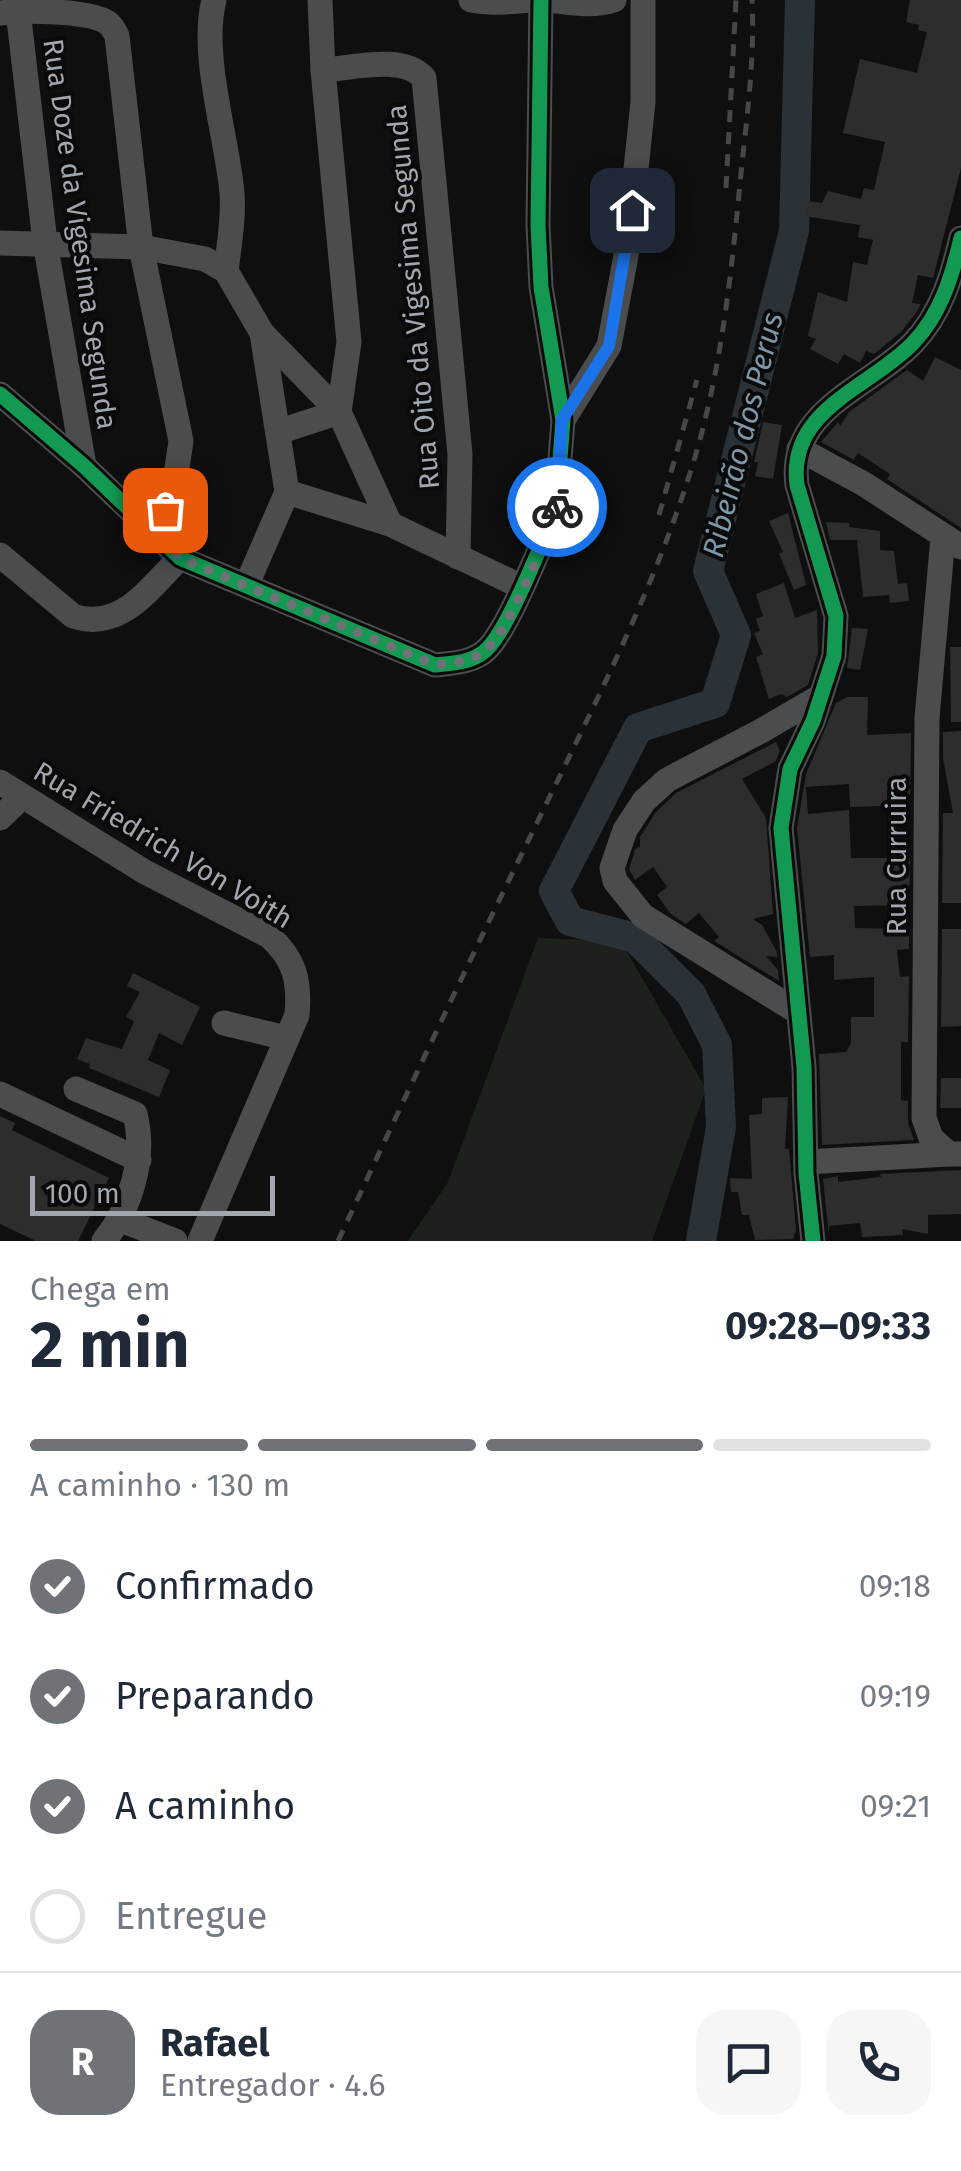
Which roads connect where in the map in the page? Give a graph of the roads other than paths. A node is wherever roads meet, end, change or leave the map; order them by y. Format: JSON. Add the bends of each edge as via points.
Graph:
{"nodes":[{"id":1,"x":214,"y":0,"type":"edge"},
{"id":2,"x":320,"y":0,"type":"edge"},
{"id":3,"x":471,"y":0,"type":"edge"},
{"id":4,"x":541,"y":0,"type":"edge"},
{"id":5,"x":614,"y":0,"type":"edge"},
{"id":6,"x":642,"y":0,"type":"edge"},
{"id":7,"x":9,"y":12,"type":"edge"},
{"id":8,"x":323,"y":70,"type":"junction"},
{"id":9,"x":45,"y":242,"type":"junction"},
{"id":10,"x":0,"y":244,"type":"edge"},
{"id":11,"x":142,"y":247,"type":"junction"},
{"id":12,"x":959,"y":255,"type":"edge"},
{"id":13,"x":226,"y":271,"type":"junction"},
{"id":14,"x":262,"y":332,"type":"junction"},
{"id":15,"x":0,"y":394,"type":"edge"},
{"id":16,"x":339,"y":412,"type":"junction"},
{"id":17,"x":562,"y":420,"type":"junction"},
{"id":18,"x":278,"y":432,"type":"junction"},
{"id":19,"x":799,"y":449,"type":"junction"},
{"id":20,"x":84,"y":466,"type":"junction"},
{"id":21,"x":286,"y":492,"type":"junction"},
{"id":22,"x":390,"y":524,"type":"junction"},
{"id":23,"x":156,"y":531,"type":"junction"},
{"id":24,"x":952,"y":542,"type":"edge"},
{"id":25,"x":0,"y":556,"type":"edge"},
{"id":26,"x":458,"y":557,"type":"junction"},
{"id":27,"x":180,"y":558,"type":"junction"},
{"id":28,"x":247,"y":584,"type":"junction"},
{"id":29,"x":522,"y":587,"type":"junction"},
{"id":30,"x":821,"y":696,"type":"junction"},
{"id":31,"x":0,"y":782,"type":"edge"},
{"id":32,"x":22,"y":797,"type":"junction"},
{"id":33,"x":0,"y":818,"type":"edge"},
{"id":34,"x":798,"y":1012,"type":"junction"},
{"id":35,"x":224,"y":1022,"type":"dead end"},
{"id":36,"x":286,"y":1038,"type":"junction"},
{"id":37,"x":76,"y":1089,"type":"dead end"},
{"id":38,"x":0,"y":1094,"type":"edge"},
{"id":39,"x":955,"y":1154,"type":"edge"},
{"id":40,"x":138,"y":1160,"type":"junction"},
{"id":41,"x":806,"y":1162,"type":"junction"},
{"id":42,"x":122,"y":1220,"type":"junction"},
{"id":43,"x":104,"y":1241,"type":"edge"},
{"id":44,"x":175,"y":1241,"type":"edge"},
{"id":45,"x":200,"y":1241,"type":"edge"},
{"id":46,"x":813,"y":1241,"type":"edge"}],
"edges":[{"from":1,"to":13,"type":"street","via":[[214,75],[232,190]]},
{"from":2,"to":8,"type":"street"},
{"from":3,"to":4,"type":"street"},
{"from":4,"to":5,"type":"street"},
{"from":4,"to":17,"type":"street","via":[[540,288]]},
{"from":6,"to":17,"type":"street","via":[[643,102],[609,346]]},
{"from":7,"to":9,"type":"street","name":"Rua Doze da Vigesima Segunda"},
{"from":7,"to":11,"type":"street","via":[[97,17],[111,24]]},
{"from":8,"to":16,"type":"street","via":[[349,342]]},
{"from":8,"to":26,"type":"street","name":"Rua Oito da Vigesima Segunda","via":[[393,64],[416,68],[424,78],[460,454]]},
{"from":9,"to":10,"type":"street"},
{"from":9,"to":11,"type":"street"},
{"from":9,"to":20,"type":"street","name":"Rua Doze da Vigesima Segunda"},
{"from":11,"to":13,"type":"street","via":[[205,259]]},
{"from":11,"to":23,"type":"street","via":[[181,441],[174,488]]},
{"from":12,"to":19,"type":"street","via":[[941,304],[912,345],[819,415]]},
{"from":13,"to":14,"type":"street"},
{"from":14,"to":16,"type":"street"},
{"from":14,"to":18,"type":"street"},
{"from":15,"to":20,"type":"street"},
{"from":16,"to":18,"type":"street"},
{"from":16,"to":22,"type":"street"},
{"from":17,"to":29,"type":"street","via":[[556,511]]},
{"from":18,"to":21,"type":"street"},
{"from":19,"to":24,"type":"street"},
{"from":19,"to":30,"type":"street","via":[[797,485],[836,616],[834,656]]},
{"from":20,"to":23,"type":"street"},
{"from":21,"to":22,"type":"street"},
{"from":21,"to":28,"type":"street"},
{"from":22,"to":26,"type":"street"},
{"from":23,"to":27,"type":"street"},
{"from":24,"to":39,"type":"street","name":"Rua Curruira","via":[[927,718],[924,1118],[931,1138]]},
{"from":25,"to":27,"type":"street","via":[[88,621],[126,610]]},
{"from":26,"to":29,"type":"street"},
{"from":27,"to":28,"type":"street"},
{"from":28,"to":29,"type":"street","via":[[435,665],[486,651]]},
{"from":30,"to":34,"type":"street","via":[[790,769],[782,810]]},
{"from":30,"to":34,"type":"street","via":[[667,780],[625,830],[612,868],[643,916]]},
{"from":31,"to":32,"type":"street","name":"Rua Friedrich Von Voith"},
{"from":32,"to":33,"type":"street"},
{"from":32,"to":36,"type":"street","name":"Rua Friedrich Von Voith","via":[[144,872],[269,936],[286,952],[300,988]]},
{"from":34,"to":41,"type":"street"},
{"from":35,"to":36,"type":"street"},
{"from":36,"to":45,"type":"street","name":"Rua Friedrich Von Voith"},
{"from":37,"to":40,"type":"street","via":[[135,1114]]},
{"from":38,"to":40,"type":"street"},
{"from":39,"to":41,"type":"street"},
{"from":40,"to":42,"type":"street"},
{"from":41,"to":46,"type":"street"},
{"from":42,"to":43,"type":"street"},
{"from":42,"to":44,"type":"street"}]}
